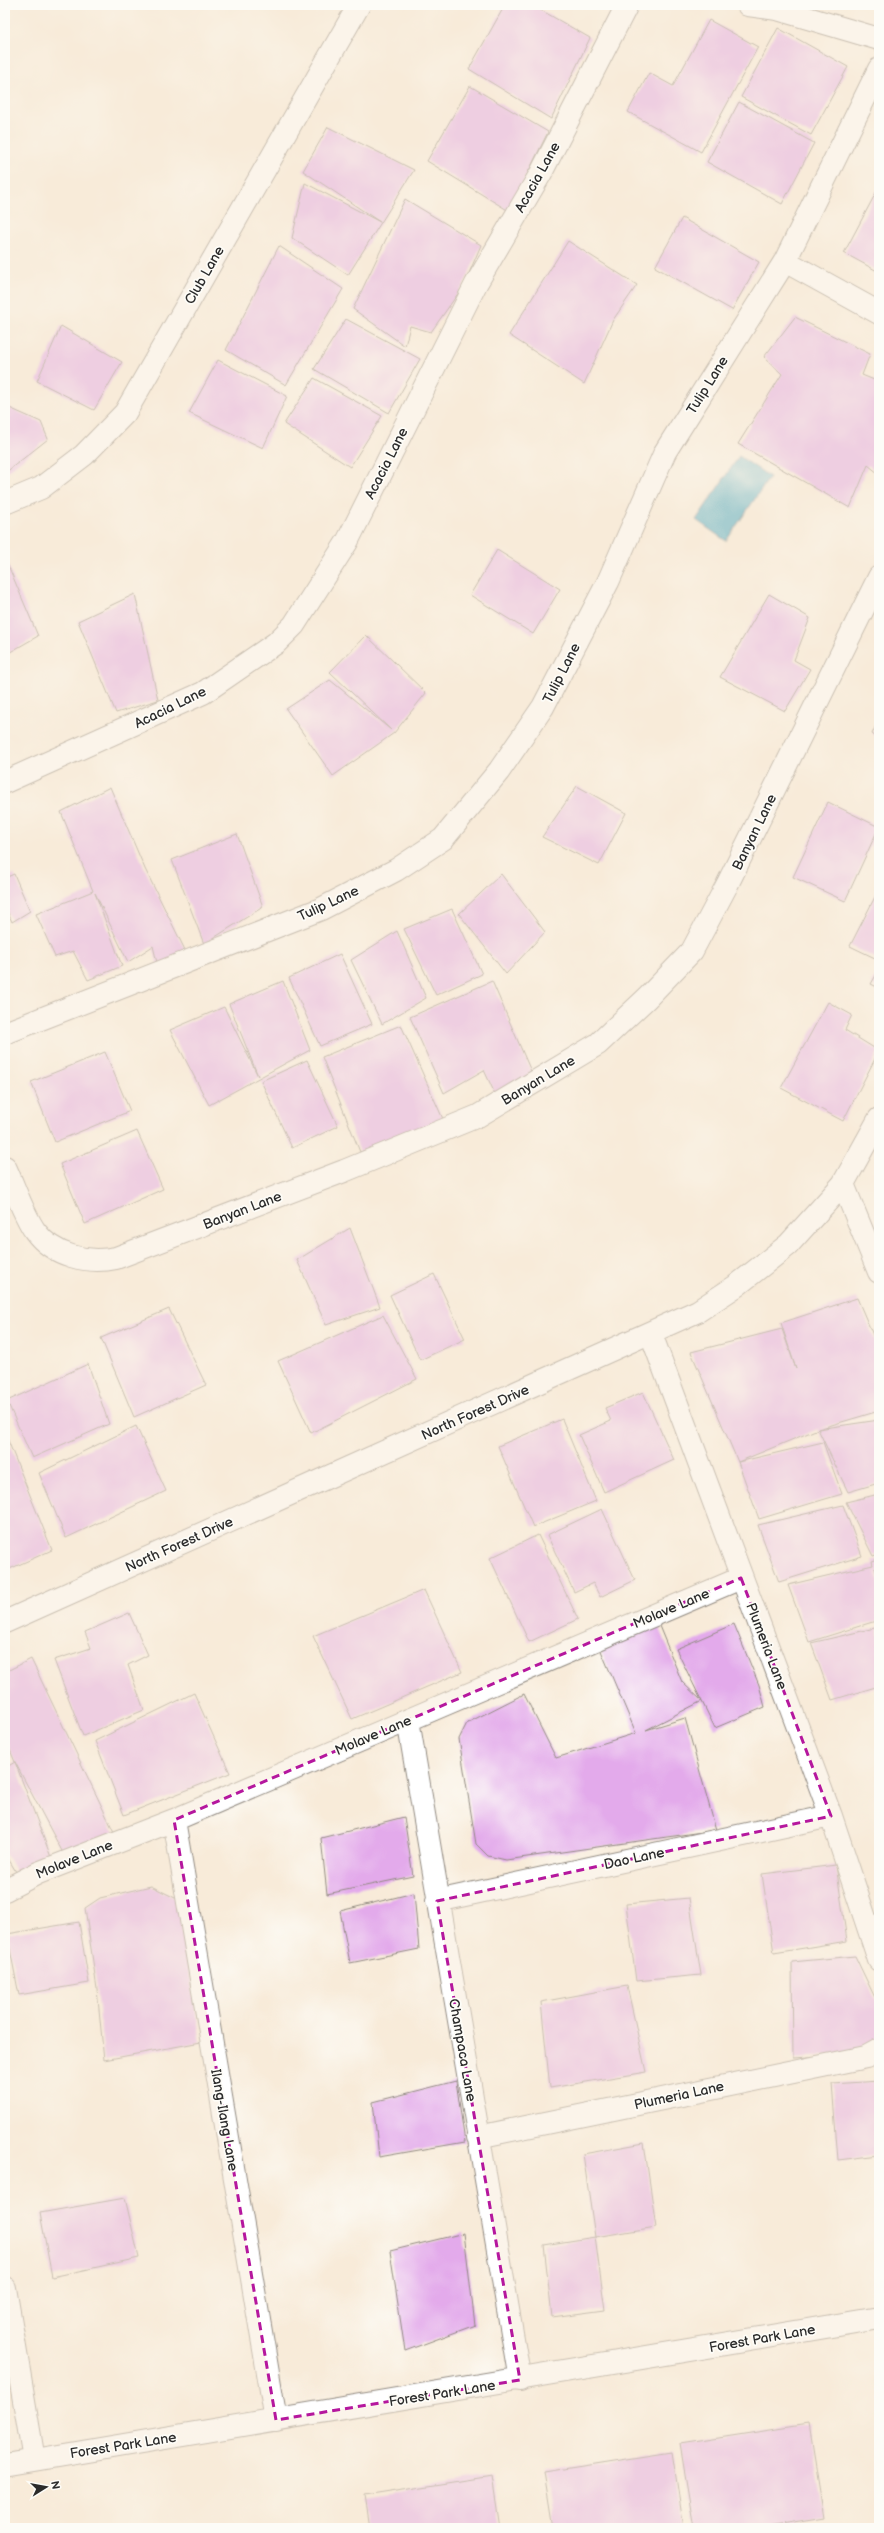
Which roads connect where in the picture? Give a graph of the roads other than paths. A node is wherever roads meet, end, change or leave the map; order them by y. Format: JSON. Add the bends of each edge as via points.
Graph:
{"nodes":[{"id":1,"x":359,"y":5,"type":"edge"},
{"id":2,"x":627,"y":5,"type":"edge"},
{"id":3,"x":748,"y":5,"type":"edge"},
{"id":4,"x":879,"y":39,"type":"edge"},
{"id":5,"x":879,"y":69,"type":"edge"},
{"id":6,"x":785,"y":261,"type":"junction"},
{"id":7,"x":879,"y":313,"type":"edge"},
{"id":8,"x":5,"y":503,"type":"edge"},
{"id":9,"x":879,"y":577,"type":"edge"},
{"id":10,"x":5,"y":782,"type":"edge"},
{"id":11,"x":5,"y":1033,"type":"edge"},
{"id":12,"x":879,"y":1118,"type":"edge"},
{"id":13,"x":5,"y":1167,"type":"edge"},
{"id":14,"x":844,"y":1184,"type":"junction"},
{"id":15,"x":879,"y":1272,"type":"edge"},
{"id":16,"x":651,"y":1334,"type":"junction"},
{"id":17,"x":741,"y":1578,"type":"junction"},
{"id":18,"x":5,"y":1622,"type":"edge"},
{"id":19,"x":408,"y":1720,"type":"junction"},
{"id":20,"x":831,"y":1816,"type":"junction"},
{"id":21,"x":174,"y":1820,"type":"junction"},
{"id":22,"x":5,"y":1890,"type":"edge"},
{"id":23,"x":437,"y":1901,"type":"junction"},
{"id":24,"x":879,"y":1960,"type":"edge"},
{"id":25,"x":879,"y":2050,"type":"edge"},
{"id":26,"x":478,"y":2137,"type":"junction"},
{"id":27,"x":5,"y":2288,"type":"edge"},
{"id":28,"x":879,"y":2318,"type":"edge"},
{"id":29,"x":520,"y":2380,"type":"junction"},
{"id":30,"x":276,"y":2420,"type":"junction"},
{"id":31,"x":34,"y":2460,"type":"junction"},
{"id":32,"x":5,"y":2465,"type":"edge"}],
"edges":[{"from":1,"to":8,"type":"street","name":"Club Lane","via":[[126,413],[84,454],[41,488]]},
{"from":2,"to":10,"type":"street","name":"Acacia Lane","via":[[540,173],[476,284],[347,542],[294,625],[276,643],[203,693]]},
{"from":3,"to":4,"type":"street","via":[[776,9]]},
{"from":5,"to":6,"type":"street","name":"Tulip Lane"},
{"from":6,"to":7,"type":"street"},
{"from":6,"to":11,"type":"street","name":"Tulip Lane","via":[[665,452],[608,582],[543,707],[499,771],[443,839],[396,870],[321,909]]},
{"from":9,"to":13,"type":"street","name":"Banyan Lane","via":[[728,885],[692,951],[598,1044],[478,1116],[344,1171],[116,1258],[100,1261],[76,1257],[56,1249],[35,1231]]},
{"from":12,"to":14,"type":"street","name":"North Forest Drive"},
{"from":14,"to":15,"type":"street"},
{"from":14,"to":16,"type":"street","name":"North Forest Drive","via":[[788,1245],[736,1286],[698,1312]]},
{"from":16,"to":17,"type":"street","name":"Plumeria Lane"},
{"from":16,"to":18,"type":"street","name":"North Forest Drive"},
{"from":17,"to":19,"type":"street","name":"Molave Lane"},
{"from":17,"to":20,"type":"street","name":"Plumeria Lane"},
{"from":19,"to":21,"type":"street","name":"Molave Lane"},
{"from":19,"to":23,"type":"street","name":"Champaca Lane"},
{"from":20,"to":23,"type":"street","name":"Dao Lane"},
{"from":20,"to":24,"type":"street","name":"Plumeria Lane"},
{"from":21,"to":22,"type":"street","name":"Molave Lane","via":[[38,1873]]},
{"from":21,"to":30,"type":"street","name":"Ilang-Ilang Lane"},
{"from":23,"to":26,"type":"street","name":"Champaca Lane"},
{"from":25,"to":26,"type":"street","name":"Plumeria Lane","via":[[866,2057]]},
{"from":26,"to":29,"type":"street","name":"Champaca Lane"},
{"from":27,"to":31,"type":"street"},
{"from":28,"to":29,"type":"street","name":"Forest Park Lane"},
{"from":29,"to":30,"type":"street","name":"Forest Park Lane"},
{"from":30,"to":31,"type":"street","name":"Forest Park Lane"},
{"from":31,"to":32,"type":"street","name":"Forest Park Lane"}]}
